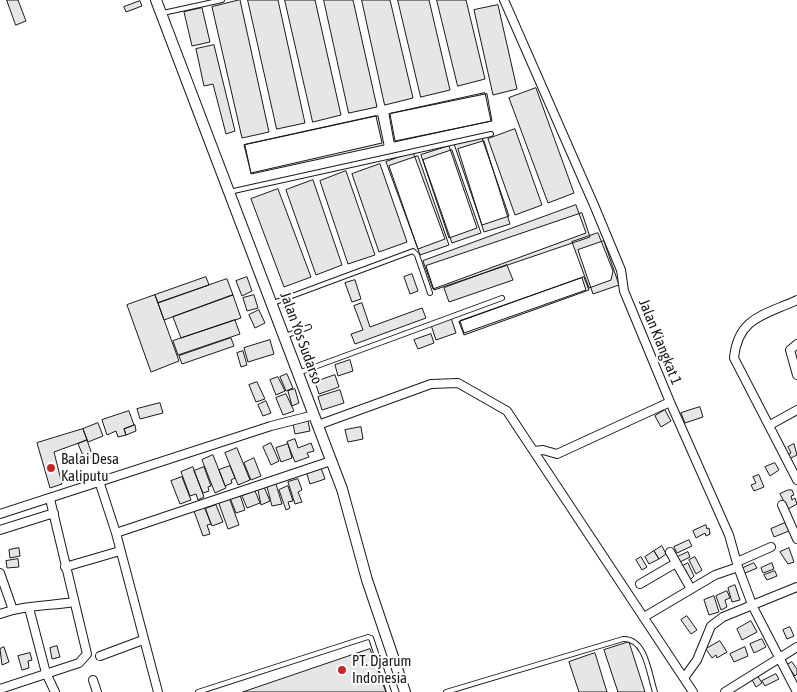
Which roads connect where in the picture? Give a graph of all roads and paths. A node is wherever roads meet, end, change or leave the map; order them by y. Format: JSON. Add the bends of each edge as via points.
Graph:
{"nodes":[{"id":1,"x":156,"y":0,"type":"edge"},
{"id":2,"x":222,"y":0,"type":"edge"},
{"id":3,"x":504,"y":0,"type":"edge"},
{"id":4,"x":161,"y":13,"type":"junction"},
{"id":5,"x":491,"y":134,"type":"dead end"},
{"id":6,"x":229,"y":192,"type":"junction"},
{"id":7,"x":430,"y":293,"type":"dead end"},
{"id":8,"x":502,"y":298,"type":"dead end"},
{"id":9,"x":797,"y":300,"type":"edge"},
{"id":10,"x":273,"y":303,"type":"junction"},
{"id":11,"x":308,"y":327,"type":"dead end"},
{"id":12,"x":285,"y":336,"type":"junction"},
{"id":13,"x":797,"y":344,"type":"edge"},
{"id":14,"x":794,"y":360,"type":"edge"},
{"id":15,"x":298,"y":374,"type":"junction"},
{"id":16,"x":797,"y":375,"type":"edge"},
{"id":17,"x":670,"y":402,"type":"junction"},
{"id":18,"x":797,"y":410,"type":"edge"},
{"id":19,"x":316,"y":420,"type":"junction"},
{"id":20,"x":770,"y":425,"type":"junction"},
{"id":21,"x":534,"y":451,"type":"junction"},
{"id":22,"x":331,"y":461,"type":"junction"},
{"id":23,"x":797,"y":480,"type":"edge"},
{"id":24,"x":99,"y":481,"type":"junction"},
{"id":25,"x":50,"y":499,"type":"junction"},
{"id":26,"x":782,"y":505,"type":"dead end"},
{"id":27,"x":54,"y":513,"type":"junction"},
{"id":28,"x":0,"y":514,"type":"edge"},
{"id":29,"x":0,"y":530,"type":"edge"},
{"id":30,"x":116,"y":533,"type":"junction"},
{"id":31,"x":797,"y":539,"type":"edge"},
{"id":32,"x":771,"y":548,"type":"dead end"},
{"id":33,"x":120,"y":551,"type":"junction"},
{"id":34,"x":670,"y":552,"type":"dead end"},
{"id":35,"x":676,"y":563,"type":"junction"},
{"id":36,"x":737,"y":564,"type":"junction"},
{"id":37,"x":65,"y":567,"type":"junction"},
{"id":38,"x":0,"y":573,"type":"edge"},
{"id":39,"x":640,"y":584,"type":"dead end"},
{"id":40,"x":797,"y":587,"type":"edge"},
{"id":41,"x":691,"y":589,"type":"junction"},
{"id":42,"x":74,"y":602,"type":"junction"},
{"id":43,"x":753,"y":607,"type":"junction"},
{"id":44,"x":29,"y":608,"type":"junction"},
{"id":45,"x":13,"y":610,"type":"junction"},
{"id":46,"x":0,"y":614,"type":"edge"},
{"id":47,"x":644,"y":617,"type":"junction"},
{"id":48,"x":143,"y":640,"type":"junction"},
{"id":49,"x":797,"y":647,"type":"edge"},
{"id":50,"x":100,"y":656,"type":"dead end"},
{"id":51,"x":778,"y":659,"type":"junction"},
{"id":52,"x":46,"y":673,"type":"junction"},
{"id":53,"x":684,"y":678,"type":"junction"},
{"id":54,"x":93,"y":680,"type":"dead end"},
{"id":55,"x":1,"y":690,"type":"edge"},
{"id":56,"x":55,"y":692,"type":"edge"},
{"id":57,"x":97,"y":692,"type":"edge"},
{"id":58,"x":158,"y":692,"type":"edge"},
{"id":59,"x":198,"y":692,"type":"edge"},
{"id":60,"x":389,"y":692,"type":"edge"},
{"id":61,"x":405,"y":692,"type":"edge"},
{"id":62,"x":446,"y":692,"type":"edge"},
{"id":63,"x":654,"y":692,"type":"edge"},
{"id":64,"x":693,"y":692,"type":"edge"},
{"id":65,"x":725,"y":692,"type":"edge"},
{"id":66,"x":797,"y":692,"type":"edge"}],
"edges":[{"from":1,"to":4,"type":"street","name":"Jalan Yos Sudarso"},
{"from":2,"to":4,"type":"lane"},
{"from":3,"to":17,"type":"street","name":"Jalan Kiangkat 1","via":[[594,205],[620,270],[624,291]]},
{"from":4,"to":6,"type":"street","name":"Jalan Yos Sudarso"},
{"from":5,"to":6,"type":"lane"},
{"from":6,"to":10,"type":"street","name":"Jalan Yos Sudarso"},
{"from":7,"to":10,"type":"lane","via":[[417,255],[413,252]]},
{"from":8,"to":15,"type":"lane"},
{"from":9,"to":20,"type":"street","via":[[750,322],[735,340],[734,358]]},
{"from":10,"to":12,"type":"street","name":"Jalan Yos Sudarso"},
{"from":11,"to":12,"type":"lane"},
{"from":12,"to":15,"type":"street","name":"Jalan Yos Sudarso"},
{"from":13,"to":14,"type":"street","via":[[790,350]]},
{"from":14,"to":16,"type":"street"},
{"from":15,"to":19,"type":"street","name":"Jalan Yos Sudarso"},
{"from":17,"to":21,"type":"street","via":[[556,454]]},
{"from":17,"to":36,"type":"street","name":"Jalan Kiangkat 1","via":[[729,535]]},
{"from":18,"to":20,"type":"street"},
{"from":19,"to":21,"type":"street","via":[[431,384],[458,382],[507,411]]},
{"from":19,"to":22,"type":"street","name":"Jalan Yos Sudarso"},
{"from":19,"to":24,"type":"street"},
{"from":20,"to":23,"type":"street"},
{"from":21,"to":47,"type":"street"},
{"from":22,"to":30,"type":"street"},
{"from":22,"to":61,"type":"street","name":"Jalan Yos Sudarso"},
{"from":24,"to":25,"type":"street"},
{"from":24,"to":30,"type":"street"},
{"from":25,"to":27,"type":"street"},
{"from":25,"to":28,"type":"street"},
{"from":26,"to":31,"type":"street"},
{"from":27,"to":29,"type":"street"},
{"from":27,"to":37,"type":"street"},
{"from":30,"to":33,"type":"street"},
{"from":32,"to":36,"type":"street"},
{"from":33,"to":37,"type":"street"},
{"from":33,"to":48,"type":"street"},
{"from":34,"to":35,"type":"street"},
{"from":35,"to":39,"type":"street"},
{"from":35,"to":41,"type":"street"},
{"from":36,"to":41,"type":"street"},
{"from":36,"to":43,"type":"street","name":"Jalan Kiangkat 1"},
{"from":37,"to":42,"type":"street"},
{"from":38,"to":45,"type":"street"},
{"from":40,"to":43,"type":"street"},
{"from":41,"to":47,"type":"street"},
{"from":42,"to":44,"type":"street"},
{"from":42,"to":52,"type":"street","via":[[88,654],[79,663]]},
{"from":43,"to":51,"type":"street","name":"Jalan Kiangkat 1"},
{"from":43,"to":53,"type":"street","via":[[723,617],[711,626],[701,652]]},
{"from":44,"to":45,"type":"street"},
{"from":44,"to":52,"type":"street"},
{"from":45,"to":46,"type":"street"},
{"from":47,"to":53,"type":"street"},
{"from":48,"to":50,"type":"street"},
{"from":48,"to":58,"type":"street"},
{"from":49,"to":51,"type":"street"},
{"from":51,"to":65,"type":"street"},
{"from":51,"to":66,"type":"street","name":"Jalan Kiangkat 1"},
{"from":52,"to":55,"type":"street"},
{"from":52,"to":56,"type":"street"},
{"from":53,"to":64,"type":"street"},
{"from":54,"to":57,"type":"street"},
{"from":59,"to":60,"type":"lane","via":[[368,636]]},
{"from":62,"to":63,"type":"lane","via":[[631,638],[640,644]]}]}
